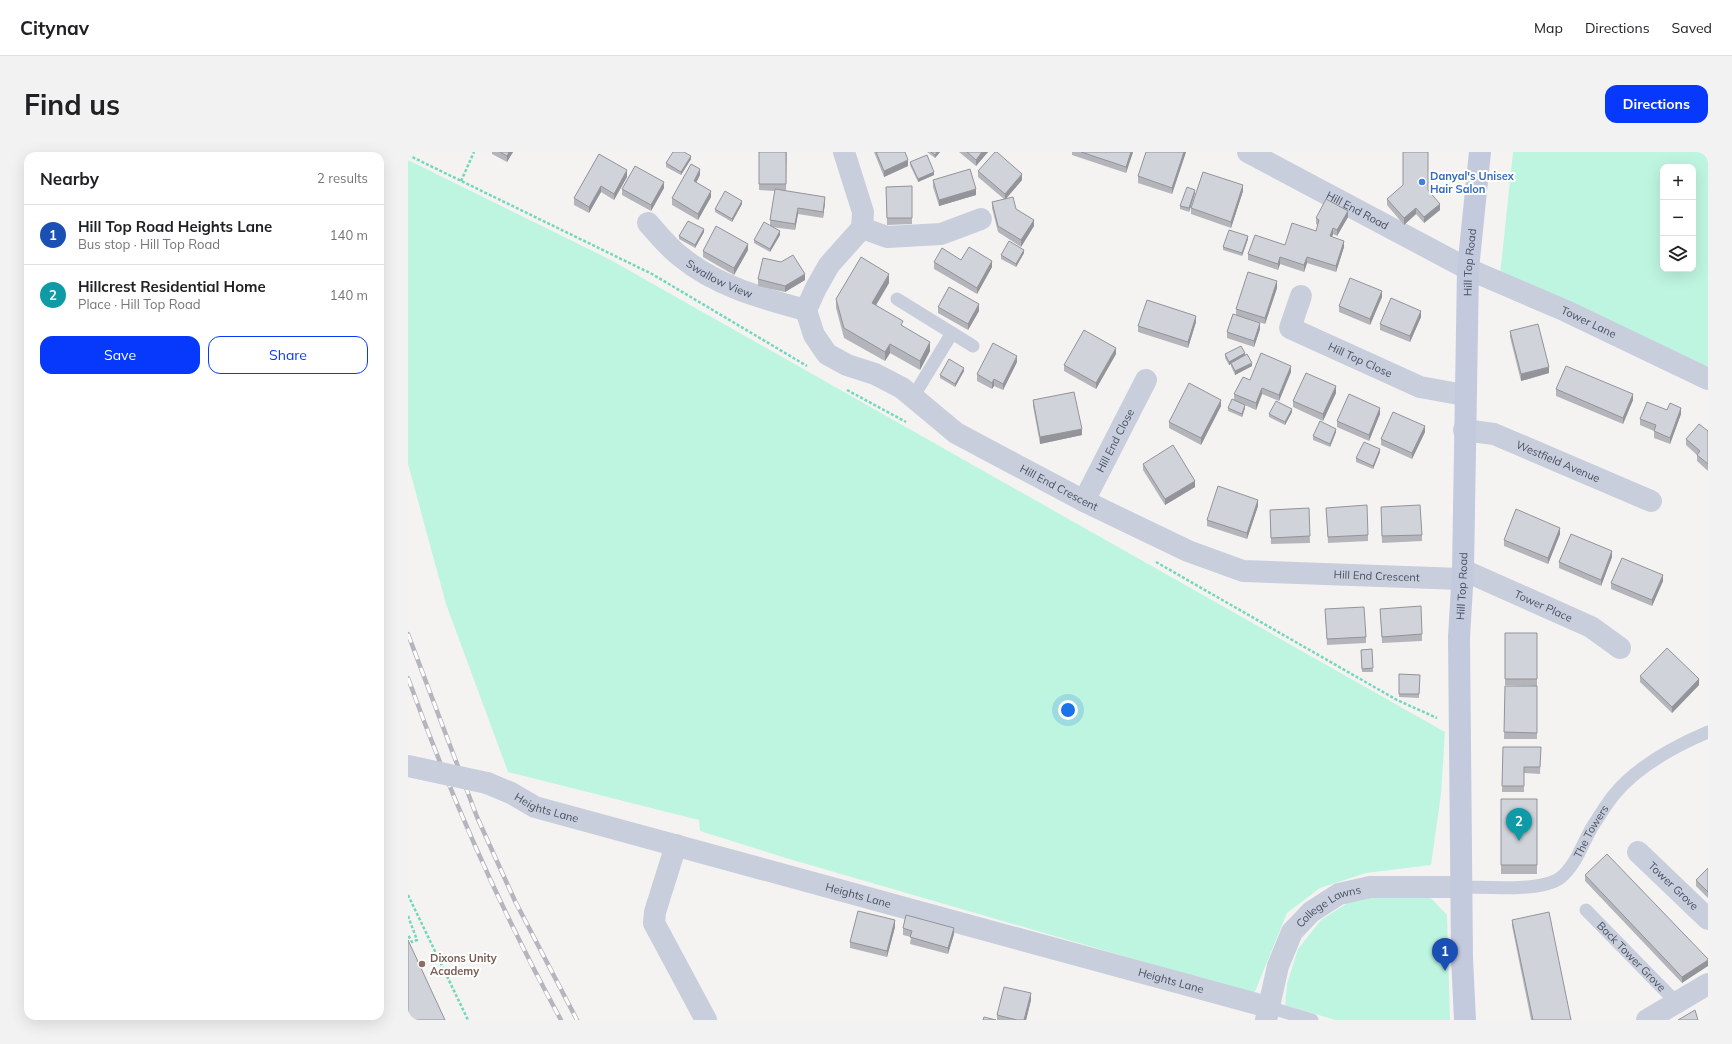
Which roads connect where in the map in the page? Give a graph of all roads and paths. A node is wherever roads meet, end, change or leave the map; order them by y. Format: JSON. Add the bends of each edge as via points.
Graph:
{"nodes":[{"id":1,"x":474,"y":152,"type":"edge"},
{"id":2,"x":844,"y":152,"type":"edge"},
{"id":3,"x":1248,"y":152,"type":"edge"},
{"id":4,"x":1480,"y":152,"type":"edge"},
{"id":5,"x":461,"y":181,"type":"dead end"},
{"id":6,"x":981,"y":219,"type":"dead end"},
{"id":7,"x":648,"y":223,"type":"dead end"},
{"id":8,"x":862,"y":228,"type":"junction"},
{"id":9,"x":1468,"y":269,"type":"junction"},
{"id":10,"x":1301,"y":296,"type":"dead end"},
{"id":11,"x":897,"y":300,"type":"dead end"},
{"id":12,"x":806,"y":310,"type":"junction"},
{"id":13,"x":952,"y":333,"type":"junction"},
{"id":14,"x":973,"y":346,"type":"dead end"},
{"id":15,"x":1708,"y":379,"type":"edge"},
{"id":16,"x":1146,"y":380,"type":"dead end"},
{"id":17,"x":1464,"y":395,"type":"junction"},
{"id":18,"x":913,"y":397,"type":"junction"},
{"id":19,"x":1464,"y":430,"type":"junction"},
{"id":20,"x":1084,"y":501,"type":"junction"},
{"id":21,"x":1651,"y":501,"type":"dead end"},
{"id":22,"x":1462,"y":575,"type":"junction"},
{"id":23,"x":1620,"y":648,"type":"dead end"},
{"id":24,"x":1708,"y":732,"type":"edge"},
{"id":25,"x":408,"y":766,"type":"edge"},
{"id":26,"x":676,"y":845,"type":"junction"},
{"id":27,"x":1638,"y":852,"type":"dead end"},
{"id":28,"x":1462,"y":887,"type":"junction"},
{"id":29,"x":408,"y":895,"type":"edge"},
{"id":30,"x":1586,"y":910,"type":"dead end"},
{"id":31,"x":408,"y":916,"type":"edge"},
{"id":32,"x":1708,"y":919,"type":"edge"},
{"id":33,"x":408,"y":935,"type":"edge"},
{"id":34,"x":1707,"y":990,"type":"edge"},
{"id":35,"x":1677,"y":1003,"type":"junction"},
{"id":36,"x":1267,"y":1014,"type":"edge"},
{"id":37,"x":468,"y":1020,"type":"edge"},
{"id":38,"x":706,"y":1020,"type":"edge"},
{"id":39,"x":1312,"y":1020,"type":"edge"},
{"id":40,"x":1465,"y":1020,"type":"edge"},
{"id":41,"x":1647,"y":1020,"type":"edge"}],
"edges":[{"from":1,"to":5,"type":"path"},
{"from":2,"to":8,"type":"street","via":[[863,212]]},
{"from":3,"to":9,"type":"street","name":"Hill End Road"},
{"from":4,"to":9,"type":"street","name":"Hill Top Road"},
{"from":6,"to":8,"type":"street","via":[[941,234],[887,237]]},
{"from":7,"to":12,"type":"street","name":"Swallow View","via":[[679,256],[715,280],[762,298]]},
{"from":8,"to":12,"type":"street","via":[[829,265]]},
{"from":9,"to":15,"type":"street","name":"Tower Lane","via":[[1566,311]]},
{"from":9,"to":17,"type":"street","name":"Hill Top Road"},
{"from":10,"to":17,"type":"street","name":"Hill Top Close","via":[[1290,328],[1420,387]]},
{"from":11,"to":13,"type":"lane"},
{"from":12,"to":18,"type":"street","name":"Hill End Crescent","via":[[814,335],[827,354],[847,365],[875,374],[902,388]]},
{"from":13,"to":14,"type":"lane"},
{"from":13,"to":18,"type":"lane"},
{"from":16,"to":20,"type":"street","name":"Hill End Close"},
{"from":17,"to":19,"type":"street","name":"Hill Top Road"},
{"from":18,"to":20,"type":"street","name":"Hill End Crescent","via":[[956,433]]},
{"from":19,"to":21,"type":"street","name":"Westfield Avenue","via":[[1494,434]]},
{"from":19,"to":22,"type":"street","name":"Hill Top Road"},
{"from":20,"to":22,"type":"street","name":"Hill End Crescent","via":[[1188,551],[1243,571]]},
{"from":22,"to":23,"type":"street","name":"Tower Place","via":[[1591,627]]},
{"from":22,"to":28,"type":"street","name":"Hill Top Road","via":[[1459,637]]},
{"from":24,"to":28,"type":"lane","name":"The Towers","via":[[1660,758],[1629,780],[1613,796],[1593,825],[1579,855],[1560,878],[1538,887]]},
{"from":25,"to":26,"type":"street","name":"Heights Lane","bridge":true,"via":[[487,783],[535,807]]},
{"from":26,"to":36,"type":"street","name":"Heights Lane"},
{"from":26,"to":38,"type":"street","via":[[655,912],[654,923]]},
{"from":27,"to":32,"type":"street","name":"Tower Grove"},
{"from":28,"to":36,"type":"street","name":"College Lawns","via":[[1370,887],[1339,894],[1311,912],[1292,932],[1278,966]]},
{"from":28,"to":40,"type":"street","name":"Hill Top Road"},
{"from":29,"to":37,"type":"path"},
{"from":30,"to":35,"type":"lane","name":"Back Tower Grove"},
{"from":31,"to":33,"type":"path","via":[[417,940],[412,942]]},
{"from":34,"to":35,"type":"street"},
{"from":35,"to":41,"type":"street"},
{"from":36,"to":39,"type":"lane","name":"Heights Lane"}]}
